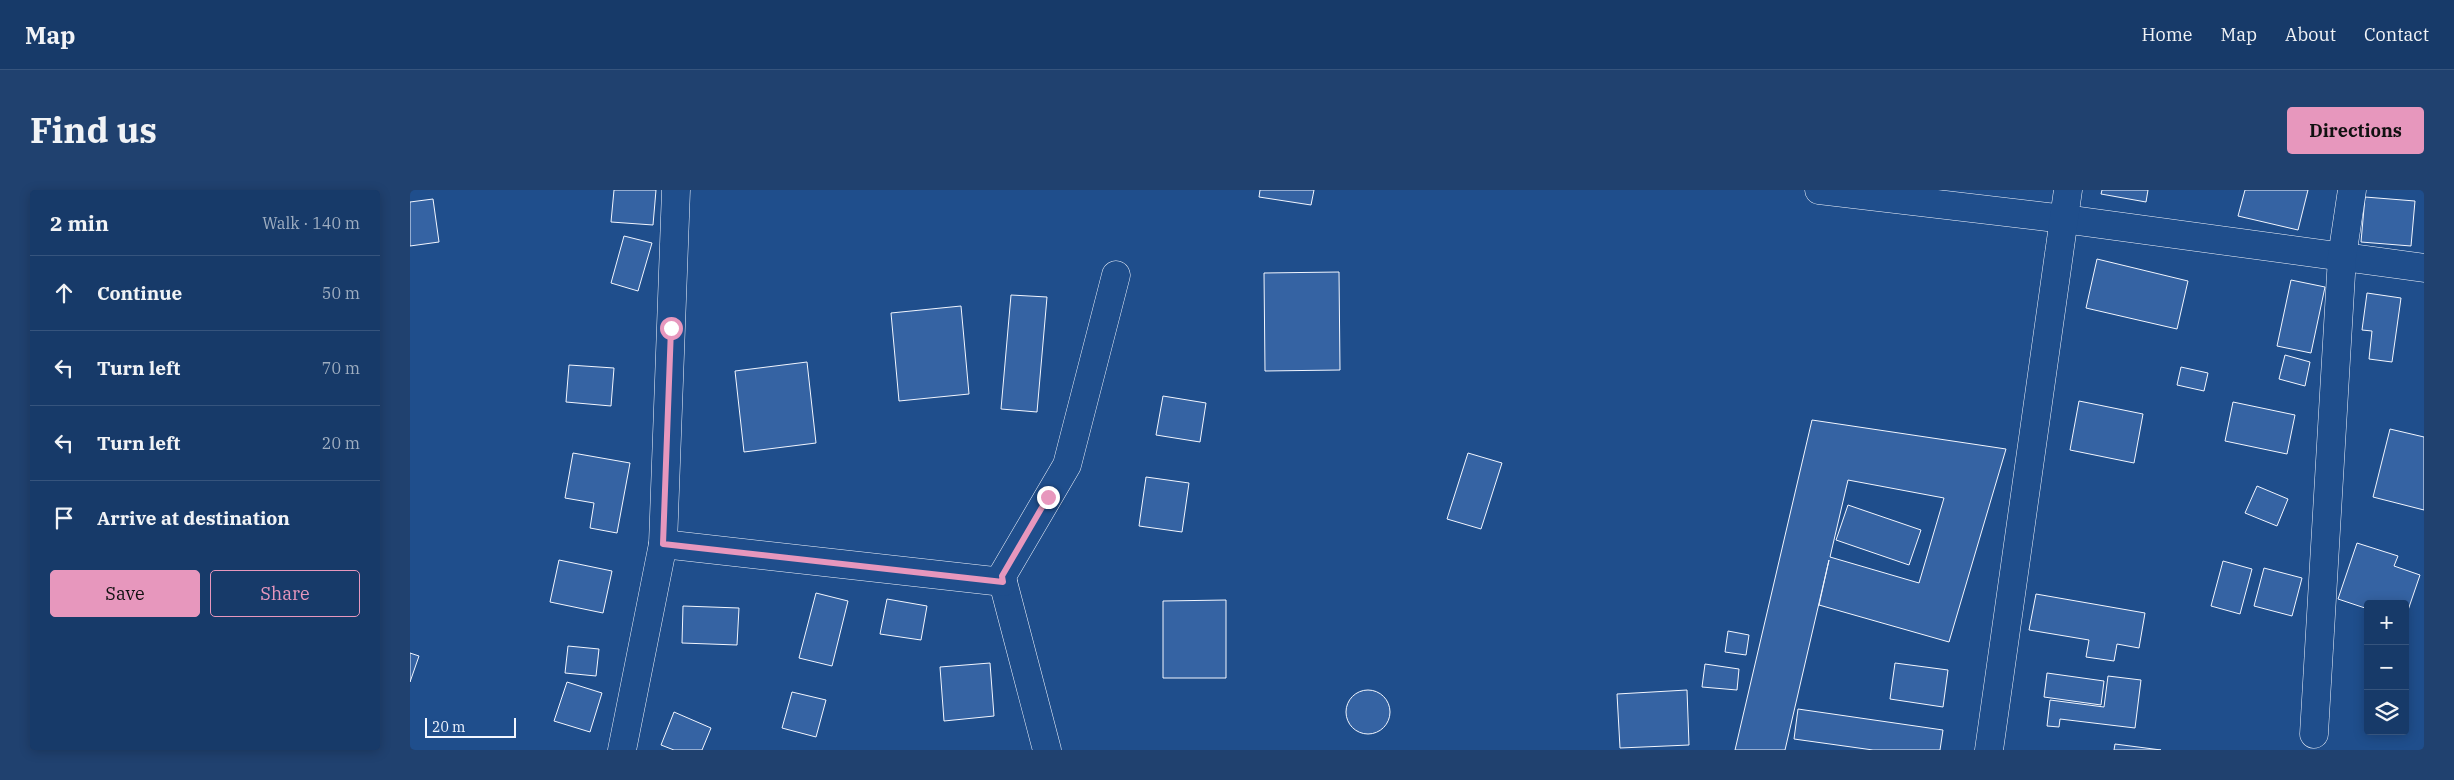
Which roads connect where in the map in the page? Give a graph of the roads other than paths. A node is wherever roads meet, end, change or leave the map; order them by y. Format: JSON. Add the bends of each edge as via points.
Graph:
{"nodes":[{"id":1,"x":676,"y":190,"type":"edge"},
{"id":2,"x":1819,"y":190,"type":"edge"},
{"id":3,"x":2068,"y":190,"type":"edge"},
{"id":4,"x":2352,"y":190,"type":"edge"},
{"id":5,"x":2064,"y":219,"type":"junction"},
{"id":6,"x":2342,"y":257,"type":"junction"},
{"id":7,"x":2424,"y":268,"type":"edge"},
{"id":8,"x":1116,"y":275,"type":"dead end"},
{"id":9,"x":663,"y":544,"type":"junction"},
{"id":10,"x":1003,"y":582,"type":"junction"},
{"id":11,"x":2314,"y":734,"type":"dead end"},
{"id":12,"x":622,"y":750,"type":"edge"},
{"id":13,"x":1047,"y":750,"type":"edge"},
{"id":14,"x":1989,"y":750,"type":"edge"}],
"edges":[{"from":1,"to":9,"type":"street"},
{"from":2,"to":5,"type":"street"},
{"from":3,"to":5,"type":"street"},
{"from":4,"to":6,"type":"street"},
{"from":5,"to":6,"type":"street"},
{"from":5,"to":14,"type":"street"},
{"from":6,"to":7,"type":"street"},
{"from":6,"to":11,"type":"street"},
{"from":8,"to":10,"type":"street","via":[[1066,465],[1002,576]]},
{"from":9,"to":10,"type":"street"},
{"from":9,"to":12,"type":"street"},
{"from":10,"to":13,"type":"street"}]}
